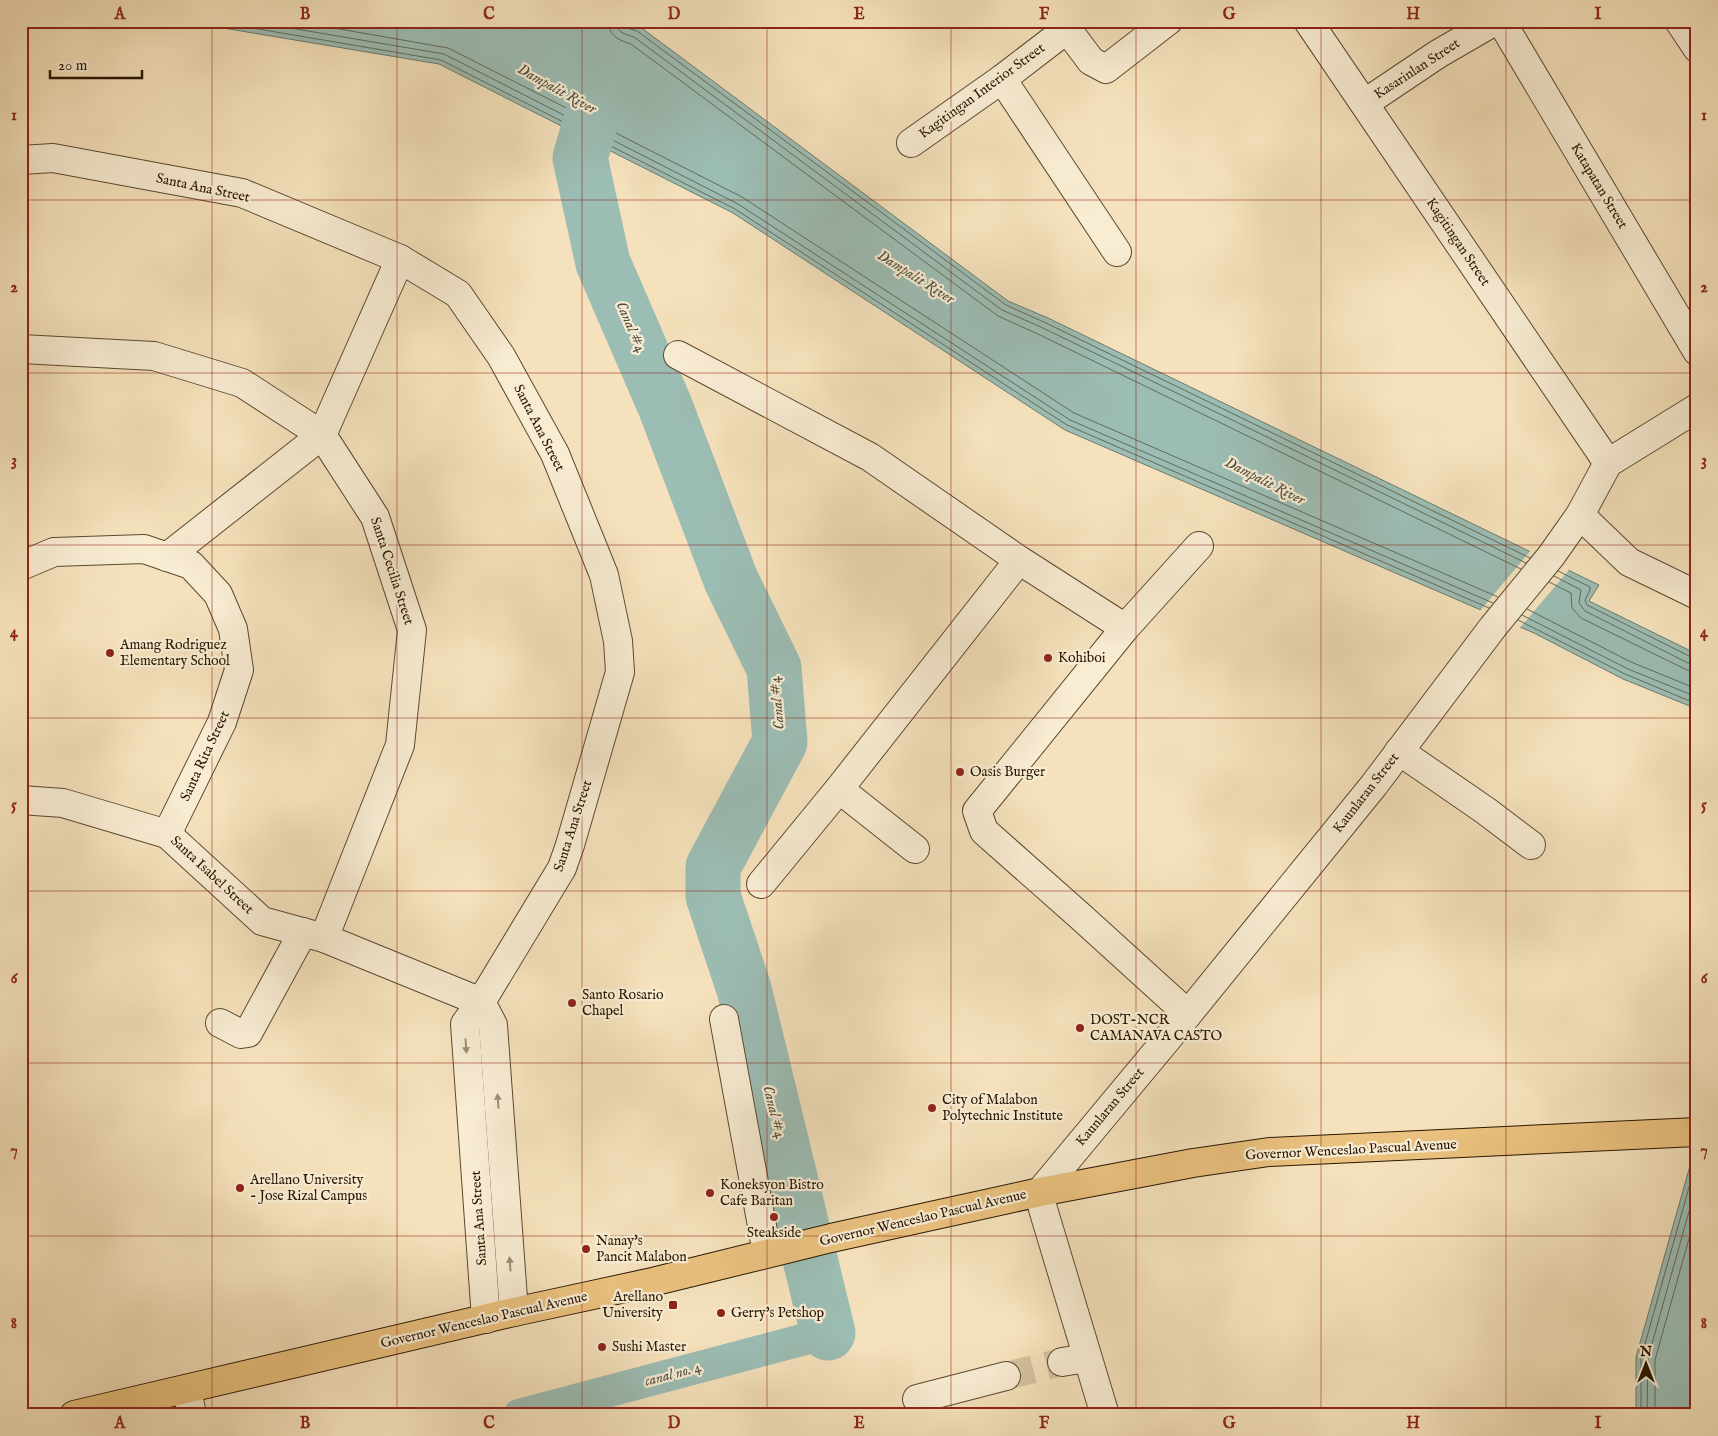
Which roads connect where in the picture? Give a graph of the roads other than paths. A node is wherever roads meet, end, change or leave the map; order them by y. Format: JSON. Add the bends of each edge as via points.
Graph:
{"nodes":[{"id":1,"x":1168,"y":21,"type":"edge"},
{"id":2,"x":1308,"y":21,"type":"edge"},
{"id":3,"x":1495,"y":21,"type":"edge"},
{"id":4,"x":1501,"y":21,"type":"edge"},
{"id":5,"x":1679,"y":21,"type":"edge"},
{"id":6,"x":1697,"y":48,"type":"edge"},
{"id":7,"x":1002,"y":79,"type":"junction"},
{"id":8,"x":1365,"y":103,"type":"junction"},
{"id":9,"x":911,"y":142,"type":"dead end"},
{"id":10,"x":21,"y":160,"type":"edge"},
{"id":11,"x":1117,"y":252,"type":"dead end"},
{"id":12,"x":400,"y":259,"type":"junction"},
{"id":13,"x":21,"y":349,"type":"edge"},
{"id":14,"x":1697,"y":350,"type":"edge"},
{"id":15,"x":678,"y":355,"type":"dead end"},
{"id":16,"x":1697,"y":408,"type":"edge"},
{"id":17,"x":322,"y":435,"type":"junction"},
{"id":18,"x":1608,"y":463,"type":"junction"},
{"id":19,"x":1580,"y":515,"type":"junction"},
{"id":20,"x":1199,"y":546,"type":"dead end"},
{"id":21,"x":167,"y":557,"type":"junction"},
{"id":22,"x":1019,"y":560,"type":"junction"},
{"id":23,"x":21,"y":566,"type":"edge"},
{"id":24,"x":1697,"y":595,"type":"edge"},
{"id":25,"x":1125,"y":628,"type":"junction"},
{"id":26,"x":1399,"y":751,"type":"junction"},
{"id":27,"x":840,"y":789,"type":"junction"},
{"id":28,"x":21,"y":800,"type":"edge"},
{"id":29,"x":167,"y":834,"type":"junction"},
{"id":30,"x":1530,"y":845,"type":"dead end"},
{"id":31,"x":916,"y":849,"type":"dead end"},
{"id":32,"x":762,"y":884,"type":"dead end"},
{"id":33,"x":313,"y":935,"type":"junction"},
{"id":34,"x":481,"y":1002,"type":"junction"},
{"id":35,"x":1188,"y":1014,"type":"junction"},
{"id":36,"x":724,"y":1019,"type":"dead end"},
{"id":37,"x":220,"y":1023,"type":"dead end"},
{"id":38,"x":1687,"y":1133,"type":"edge"},
{"id":39,"x":1040,"y":1192,"type":"junction"},
{"id":40,"x":768,"y":1253,"type":"junction"},
{"id":41,"x":514,"y":1312,"type":"junction"},
{"id":42,"x":486,"y":1319,"type":"junction"},
{"id":43,"x":1006,"y":1376,"type":"tunnel mouth"},
{"id":44,"x":918,"y":1399,"type":"dead end"},
{"id":45,"x":189,"y":1402,"type":"edge"},
{"id":46,"x":74,"y":1415,"type":"edge"},
{"id":47,"x":1105,"y":1415,"type":"edge"}],
"edges":[{"from":1,"to":7,"type":"street","name":"Kagitingan Interior Street","via":[[1106,68],[1091,61],[1070,33],[1062,33]]},
{"from":2,"to":8,"type":"street","name":"Kagitingan Street"},
{"from":3,"to":8,"type":"street","name":"Kasarinlan Street"},
{"from":4,"to":14,"type":"street","name":"Katapatan Street"},
{"from":5,"to":6,"type":"street"},
{"from":7,"to":9,"type":"street","name":"Kagitingan Interior Street"},
{"from":7,"to":11,"type":"street"},
{"from":8,"to":18,"type":"street","name":"Kagitingan Street"},
{"from":10,"to":12,"type":"street","name":"Santa Ana Street","via":[[53,158],[242,193]]},
{"from":12,"to":17,"type":"street"},
{"from":12,"to":34,"type":"street","name":"Santa Ana Street","via":[[458,294],[501,356],[555,454],[604,575],[618,641],[620,672],[562,868]]},
{"from":13,"to":17,"type":"street","name":"Santa Cecilia Street","via":[[154,356],[242,383]]},
{"from":15,"to":22,"type":"street","via":[[870,457]]},
{"from":16,"to":18,"type":"street","name":"Kaunlaran Street"},
{"from":17,"to":21,"type":"street"},
{"from":17,"to":33,"type":"street","name":"Santa Cecilia Street","via":[[375,517],[412,630],[400,745]]},
{"from":18,"to":19,"type":"street","name":"Kaunlaran Street"},
{"from":19,"to":24,"type":"street","via":[[1629,562]]},
{"from":19,"to":26,"type":"street","name":"Kaunlaran Street"},
{"from":20,"to":25,"type":"street"},
{"from":21,"to":23,"type":"street","name":"Santa Rita Street","via":[[144,549],[54,552]]},
{"from":21,"to":29,"type":"street","name":"Santa Rita Street","via":[[191,565],[218,594],[233,629],[239,670],[222,722]]},
{"from":22,"to":25,"type":"street"},
{"from":22,"to":27,"type":"street"},
{"from":25,"to":35,"type":"street","via":[[977,810],[984,832]]},
{"from":26,"to":30,"type":"street"},
{"from":26,"to":35,"type":"street","name":"Kaunlaran Street"},
{"from":27,"to":31,"type":"street"},
{"from":27,"to":32,"type":"street"},
{"from":28,"to":29,"type":"street","name":"Santa Isabel Street","via":[[62,803]]},
{"from":29,"to":33,"type":"street","name":"Santa Isabel Street","via":[[262,921]]},
{"from":33,"to":34,"type":"street","name":"Santa Isabel Street"},
{"from":33,"to":37,"type":"street","name":"Santa Cecilia Street","via":[[248,1033],[241,1034]]},
{"from":41,"to":34,"type":"street","name":"Santa Ana Street","one_way":true,"via":[[493,1025]]},
{"from":34,"to":42,"type":"street","name":"Santa Ana Street","one_way":true,"via":[[465,1024]]},
{"from":35,"to":39,"type":"street","name":"Kaunlaran Street"},
{"from":36,"to":40,"type":"street"},
{"from":38,"to":39,"type":"main road","name":"Governor Wenceslao Pascual Avenue","via":[[1269,1152]]},
{"from":39,"to":40,"type":"main road","name":"Governor Wenceslao Pascual Avenue"},
{"from":39,"to":47,"type":"street","via":[[1074,1360]]},
{"from":40,"to":41,"type":"main road","name":"Governor Wenceslao Pascual Avenue"},
{"from":41,"to":42,"type":"main road","name":"Governor Wenceslao Pascual Avenue"},
{"from":42,"to":45,"type":"main road","name":"Governor Wenceslao Pascual Avenue"},
{"from":43,"to":44,"type":"street"},
{"from":45,"to":46,"type":"main road","name":"Governor Wenceslao Pascual Avenue"}]}
